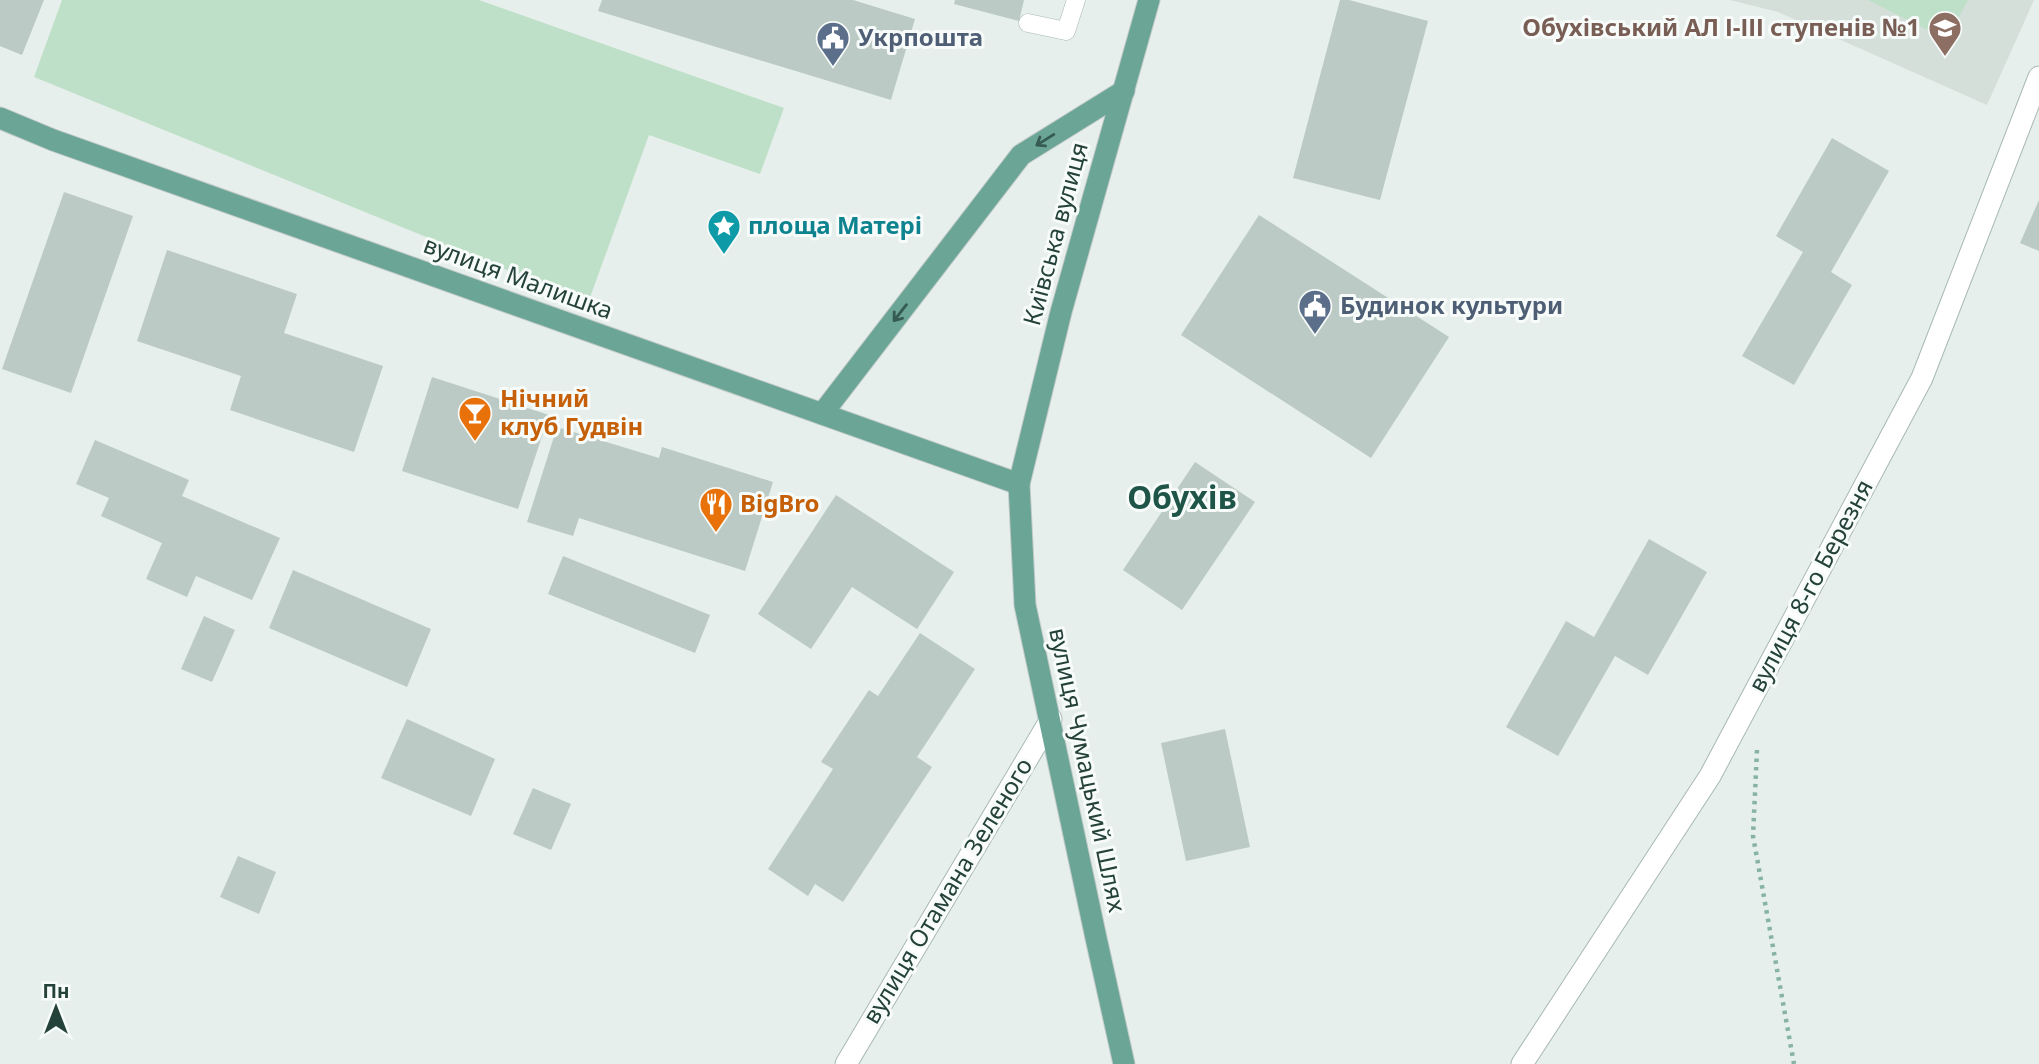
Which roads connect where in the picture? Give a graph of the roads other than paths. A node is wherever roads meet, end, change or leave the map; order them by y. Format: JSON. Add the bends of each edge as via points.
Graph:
{"nodes":[{"id":1,"x":1076,"y":0,"type":"edge"},
{"id":2,"x":1149,"y":0,"type":"edge"},
{"id":3,"x":1028,"y":23,"type":"dead end"},
{"id":4,"x":2039,"y":77,"type":"edge"},
{"id":5,"x":1124,"y":91,"type":"junction"},
{"id":6,"x":0,"y":118,"type":"edge"},
{"id":7,"x":822,"y":414,"type":"junction"},
{"id":8,"x":1019,"y":484,"type":"junction"},
{"id":9,"x":1051,"y":719,"type":"junction"},
{"id":10,"x":846,"y":1064,"type":"edge"},
{"id":11,"x":1124,"y":1064,"type":"edge"},
{"id":12,"x":1522,"y":1064,"type":"edge"}],
"edges":[{"from":1,"to":3,"type":"lane","via":[[1066,32]]},
{"from":2,"to":5,"type":"main road","name":"Київська вулиця"},
{"from":4,"to":12,"type":"street","name":"вулиця 8-го Березня","via":[[1922,378],[1710,776]]},
{"from":5,"to":7,"type":"main road","one_way":true,"via":[[1021,155]]},
{"from":5,"to":8,"type":"main road","name":"Київська вулиця","via":[[1061,312]]},
{"from":6,"to":7,"type":"main road","name":"вулиця Малишка"},
{"from":7,"to":8,"type":"main road","name":"вулиця Малишка"},
{"from":8,"to":9,"type":"main road","name":"вулиця Чумацький Шлях","via":[[1025,605]]},
{"from":9,"to":10,"type":"street","name":"вулиця Отамана Зеленого"},
{"from":9,"to":11,"type":"main road","name":"вулиця Чумацький Шлях"}]}
